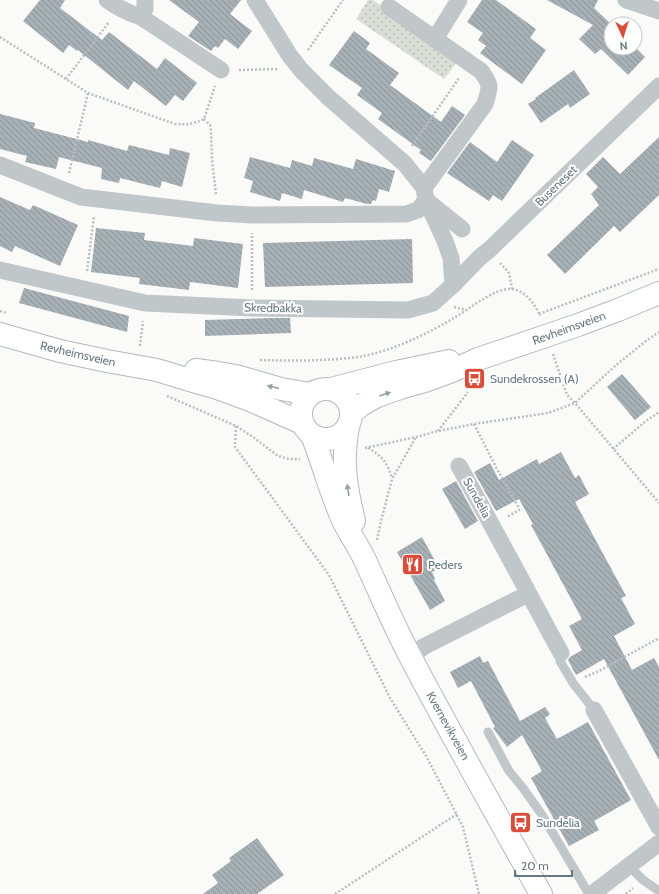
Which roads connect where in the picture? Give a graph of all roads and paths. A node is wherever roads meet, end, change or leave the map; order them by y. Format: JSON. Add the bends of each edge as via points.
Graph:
{"nodes":[{"id":1,"x":145,"y":0,"type":"edge"},
{"id":2,"x":255,"y":0,"type":"edge"},
{"id":3,"x":343,"y":0,"type":"edge"},
{"id":4,"x":459,"y":0,"type":"edge"},
{"id":5,"x":626,"y":0,"type":"edge"},
{"id":6,"x":113,"y":4,"type":"edge"},
{"id":7,"x":389,"y":7,"type":"dead end"},
{"id":8,"x":659,"y":11,"type":"edge"},
{"id":9,"x":141,"y":17,"type":"junction"},
{"id":10,"x":0,"y":36,"type":"edge"},
{"id":11,"x":435,"y":39,"type":"junction"},
{"id":12,"x":470,"y":63,"type":"junction"},
{"id":13,"x":298,"y":67,"type":"junction"},
{"id":14,"x":221,"y":70,"type":"junction"},
{"id":15,"x":66,"y":79,"type":"junction"},
{"id":16,"x":659,"y":86,"type":"edge"},
{"id":17,"x":88,"y":93,"type":"junction"},
{"id":18,"x":204,"y":119,"type":"junction"},
{"id":19,"x":401,"y":161,"type":"junction"},
{"id":20,"x":0,"y":165,"type":"edge"},
{"id":21,"x":64,"y":190,"type":"junction"},
{"id":22,"x":425,"y":194,"type":"junction"},
{"id":23,"x":96,"y":199,"type":"junction"},
{"id":24,"x":217,"y":213,"type":"junction"},
{"id":25,"x":252,"y":215,"type":"junction"},
{"id":26,"x":462,"y":229,"type":"dead end"},
{"id":27,"x":489,"y":250,"type":"junction"},
{"id":28,"x":659,"y":269,"type":"edge"},
{"id":29,"x":0,"y":270,"type":"edge"},
{"id":30,"x":452,"y":284,"type":"junction"},
{"id":31,"x":85,"y":289,"type":"junction"},
{"id":32,"x":512,"y":289,"type":"junction"},
{"id":33,"x":659,"y":293,"type":"edge"},
{"id":34,"x":145,"y":303,"type":"junction"},
{"id":35,"x":252,"y":308,"type":"junction"},
{"id":36,"x":0,"y":311,"type":"edge"},
{"id":37,"x":7,"y":313,"type":"dead end"},
{"id":38,"x":539,"y":314,"type":"junction"},
{"id":39,"x":542,"y":319,"type":"dead end"},
{"id":40,"x":659,"y":332,"type":"edge"},
{"id":41,"x":0,"y":334,"type":"edge"},
{"id":42,"x":134,"y":347,"type":"dead end"},
{"id":43,"x":553,"y":352,"type":"dead end"},
{"id":44,"x":478,"y":359,"type":"junction"},
{"id":45,"x":253,"y":360,"type":"dead end"},
{"id":46,"x":157,"y":370,"type":"junction"},
{"id":47,"x":321,"y":392,"type":"junction"},
{"id":48,"x":468,"y":392,"type":"dead end"},
{"id":49,"x":167,"y":396,"type":"dead end"},
{"id":50,"x":576,"y":403,"type":"junction"},
{"id":51,"x":659,"y":412,"type":"edge"},
{"id":52,"x":350,"y":420,"type":"junction"},
{"id":53,"x":474,"y":424,"type":"junction"},
{"id":54,"x":236,"y":426,"type":"junction"},
{"id":55,"x":307,"y":429,"type":"junction"},
{"id":56,"x":438,"y":431,"type":"junction"},
{"id":57,"x":416,"y":437,"type":"junction"},
{"id":58,"x":614,"y":449,"type":"junction"},
{"id":59,"x":304,"y":459,"type":"dead end"},
{"id":60,"x":459,"y":466,"type":"dead end"},
{"id":61,"x":392,"y":479,"type":"junction"},
{"id":62,"x":659,"y":503,"type":"edge"},
{"id":63,"x":492,"y":526,"type":"junction"},
{"id":64,"x":369,"y":551,"type":"junction"},
{"id":65,"x":528,"y":594,"type":"junction"},
{"id":66,"x":659,"y":638,"type":"edge"},
{"id":67,"x":561,"y":654,"type":"joint"},
{"id":68,"x":410,"y":657,"type":"junction"},
{"id":69,"x":573,"y":683,"type":"junction"},
{"id":70,"x":594,"y":710,"type":"joint"},
{"id":71,"x":488,"y":732,"type":"dead end"},
{"id":72,"x":457,"y":814,"type":"junction"},
{"id":73,"x":659,"y":827,"type":"edge"},
{"id":74,"x":659,"y":843,"type":"edge"},
{"id":75,"x":629,"y":866,"type":"junction"},
{"id":76,"x":659,"y":891,"type":"edge"},
{"id":77,"x":335,"y":894,"type":"edge"},
{"id":78,"x":479,"y":894,"type":"edge"},
{"id":79,"x":541,"y":894,"type":"edge"},
{"id":80,"x":589,"y":894,"type":"edge"},
{"id":81,"x":592,"y":894,"type":"edge"}],
"edges":[{"from":1,"to":9,"type":"street","via":[[145,9]]},
{"from":2,"to":13,"type":"street"},
{"from":3,"to":13,"type":"path"},
{"from":4,"to":11,"type":"street"},
{"from":5,"to":8,"type":"street"},
{"from":6,"to":9,"type":"street"},
{"from":6,"to":15,"type":"path"},
{"from":7,"to":11,"type":"street"},
{"from":9,"to":14,"type":"street"},
{"from":10,"to":15,"type":"path"},
{"from":11,"to":12,"type":"street"},
{"from":12,"to":19,"type":"path"},
{"from":12,"to":22,"type":"street","via":[[482,71],[489,81],[490,90],[485,104]]},
{"from":13,"to":14,"type":"path","via":[[288,70]]},
{"from":13,"to":19,"type":"street"},
{"from":14,"to":18,"type":"path"},
{"from":15,"to":17,"type":"path"},
{"from":16,"to":27,"type":"street","name":"Buseneset"},
{"from":17,"to":18,"type":"path","via":[[175,124],[194,124]]},
{"from":17,"to":21,"type":"path"},
{"from":18,"to":24,"type":"path","via":[[210,125],[211,132]]},
{"from":19,"to":22,"type":"street"},
{"from":20,"to":21,"type":"street"},
{"from":21,"to":23,"type":"street","via":[[81,197]]},
{"from":22,"to":25,"type":"street","via":[[418,210],[406,214]]},
{"from":22,"to":26,"type":"street"},
{"from":22,"to":30,"type":"street","via":[[451,258]]},
{"from":23,"to":24,"type":"street"},
{"from":23,"to":31,"type":"path"},
{"from":24,"to":25,"type":"street"},
{"from":25,"to":35,"type":"path"},
{"from":27,"to":30,"type":"street","name":"Buseneset"},
{"from":27,"to":32,"type":"path","via":[[509,273]]},
{"from":28,"to":38,"type":"path"},
{"from":29,"to":31,"type":"street","name":"Skredbakka"},
{"from":30,"to":35,"type":"street","name":"Skredbakka","via":[[433,303],[408,310]]},
{"from":31,"to":34,"type":"street","name":"Skredbakka"},
{"from":32,"to":38,"type":"path","via":[[525,294]]},
{"from":32,"to":45,"type":"path","via":[[505,289],[489,296],[416,339],[360,357]]},
{"from":33,"to":44,"type":"main road","name":"Revheimsveien","via":[[578,325]]},
{"from":34,"to":35,"type":"street","name":"Skredbakka"},
{"from":34,"to":42,"type":"path","via":[[140,348]]},
{"from":36,"to":37,"type":"path"},
{"from":38,"to":39,"type":"path"},
{"from":40,"to":50,"type":"path","via":[[615,366]]},
{"from":41,"to":46,"type":"main road","name":"Revheimsveien","via":[[60,351]]},
{"from":43,"to":50,"type":"path","via":[[567,395]]},
{"from":44,"to":47,"type":"main road","name":"Revheimsveien","via":[[449,361],[396,372]]},
{"from":52,"to":44,"type":"main road","name":"Revheimsveien","one_way":true,"via":[[363,404],[378,396],[425,381]]},
{"from":47,"to":46,"type":"main road","name":"Revheimsveien","one_way":true,"via":[[281,389],[236,376],[192,369]]},
{"from":46,"to":55,"type":"main road","name":"Revheimsveien","via":[[250,400]]},
{"from":47,"to":52,"type":"main road","via":[[339,392],[350,405]]},
{"from":47,"to":55,"type":"main road","via":[[305,400],[302,407],[301,416]]},
{"from":48,"to":56,"type":"path"},
{"from":49,"to":54,"type":"path"},
{"from":50,"to":53,"type":"path","via":[[548,413]]},
{"from":50,"to":58,"type":"path"},
{"from":51,"to":58,"type":"path"},
{"from":52,"to":55,"type":"main road","via":[[343,433],[328,439],[320,438]]},
{"from":64,"to":52,"type":"main road","name":"Kvernevikveien","one_way":true,"via":[[354,524],[346,481],[345,448]]},
{"from":53,"to":56,"type":"path"},
{"from":53,"to":63,"type":"path","via":[[519,508]]},
{"from":54,"to":59,"type":"path","via":[[278,456]]},
{"from":54,"to":72,"type":"path","via":[[235,447],[329,575],[390,698],[426,756]]},
{"from":55,"to":64,"type":"main road","name":"Kvernevikveien","via":[[320,454],[333,496],[348,530]]},
{"from":56,"to":57,"type":"path"},
{"from":57,"to":61,"type":"path"},
{"from":57,"to":61,"type":"path","via":[[368,448],[383,459]]},
{"from":58,"to":62,"type":"path"},
{"from":60,"to":63,"type":"street","name":"Sundelia"},
{"from":61,"to":64,"type":"path","via":[[381,521]]},
{"from":63,"to":65,"type":"street","name":"Sundelia"},
{"from":64,"to":68,"type":"main road","name":"Kvernevikveien"},
{"from":65,"to":67,"type":"street","name":"Sundelia"},
{"from":65,"to":68,"type":"street","via":[[423,647]]},
{"from":66,"to":69,"type":"path"},
{"from":67,"to":69,"type":"lane","name":"Sundelia","via":[[560,662]]},
{"from":68,"to":79,"type":"main road","name":"Kvernevikveien"},
{"from":69,"to":70,"type":"lane","name":"Sundelia"},
{"from":70,"to":73,"type":"street","name":"Sundelia"},
{"from":71,"to":80,"type":"lane","via":[[509,772],[524,788],[542,815]]},
{"from":72,"to":77,"type":"path"},
{"from":72,"to":78,"type":"path","via":[[463,827]]},
{"from":74,"to":75,"type":"street"},
{"from":75,"to":76,"type":"lane"},
{"from":75,"to":81,"type":"street"}]}
